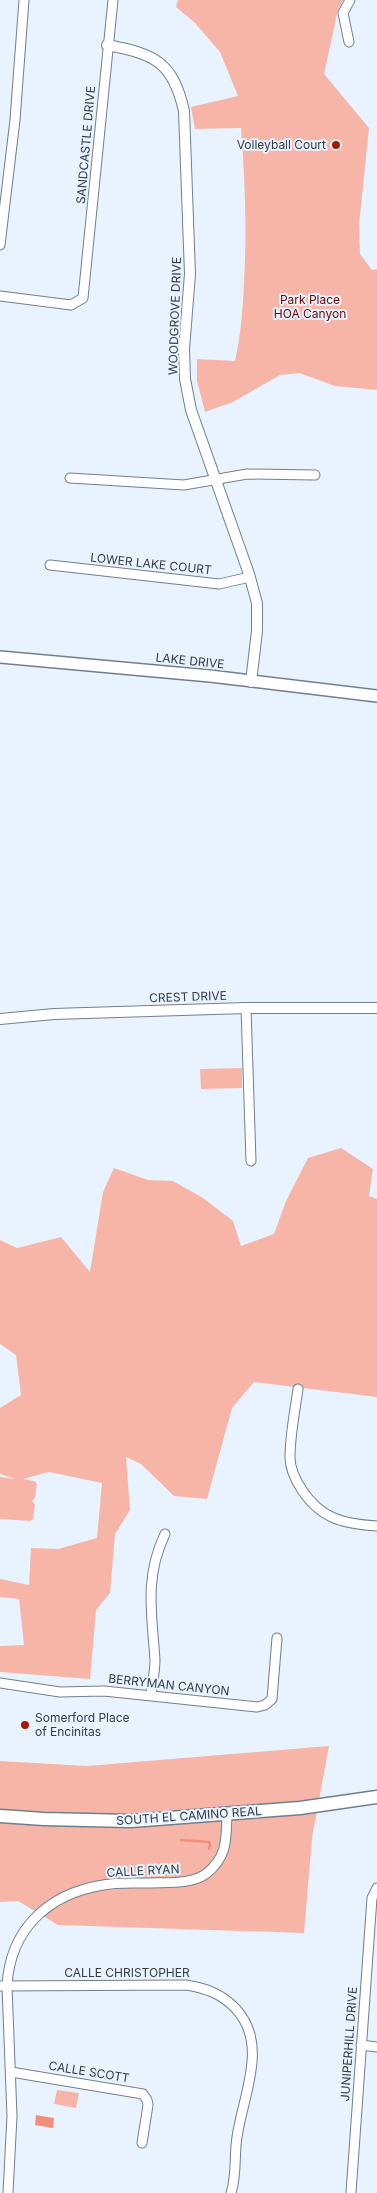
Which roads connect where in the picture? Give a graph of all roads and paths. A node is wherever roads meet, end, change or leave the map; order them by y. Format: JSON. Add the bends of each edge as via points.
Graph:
{"nodes":[{"id":1,"x":24,"y":0,"type":"edge"},
{"id":2,"x":113,"y":0,"type":"edge"},
{"id":3,"x":350,"y":0,"type":"edge"},
{"id":4,"x":349,"y":42,"type":"dead end"},
{"id":5,"x":107,"y":45,"type":"junction"},
{"id":6,"x":2,"y":209,"type":"edge"},
{"id":7,"x":0,"y":245,"type":"edge"},
{"id":8,"x":0,"y":296,"type":"edge"},
{"id":9,"x":315,"y":475,"type":"dead end"},
{"id":10,"x":70,"y":478,"type":"dead end"},
{"id":11,"x":217,"y":479,"type":"junction"},
{"id":12,"x":50,"y":565,"type":"dead end"},
{"id":13,"x":250,"y":577,"type":"junction"},
{"id":14,"x":0,"y":658,"type":"edge"},
{"id":15,"x":251,"y":682,"type":"junction"},
{"id":16,"x":377,"y":696,"type":"edge"},
{"id":17,"x":246,"y":1008,"type":"junction"},
{"id":18,"x":377,"y":1008,"type":"edge"},
{"id":19,"x":0,"y":1019,"type":"edge"},
{"id":20,"x":251,"y":1161,"type":"dead end"},
{"id":21,"x":298,"y":1389,"type":"dead end"},
{"id":22,"x":377,"y":1526,"type":"edge"},
{"id":23,"x":165,"y":1534,"type":"dead end"},
{"id":24,"x":277,"y":1638,"type":"dead end"},
{"id":25,"x":0,"y":1683,"type":"edge"},
{"id":26,"x":151,"y":1695,"type":"junction"},
{"id":27,"x":377,"y":1797,"type":"edge"},
{"id":28,"x":227,"y":1814,"type":"junction"},
{"id":29,"x":0,"y":1816,"type":"edge"},
{"id":30,"x":377,"y":1888,"type":"edge"},
{"id":31,"x":4,"y":1986,"type":"edge"},
{"id":32,"x":361,"y":2045,"type":"junction"},
{"id":33,"x":377,"y":2047,"type":"edge"},
{"id":34,"x":11,"y":2072,"type":"junction"},
{"id":35,"x":142,"y":2142,"type":"dead end"},
{"id":36,"x":8,"y":2193,"type":"edge"},
{"id":37,"x":231,"y":2193,"type":"edge"},
{"id":38,"x":351,"y":2193,"type":"edge"}],
"edges":[{"from":1,"to":6,"type":"street","via":[[14,120]]},
{"from":2,"to":5,"type":"street","name":"SANDCASTLE DRIVE"},
{"from":3,"to":4,"type":"street","via":[[344,13]]},
{"from":5,"to":8,"type":"street","name":"SANDCASTLE DRIVE","via":[[83,298],[71,305]]},
{"from":5,"to":11,"type":"street","name":"WOODGROVE DRIVE","via":[[136,50],[157,61],[173,77],[179,89],[184,111],[190,274],[185,379],[191,410]]},
{"from":6,"to":7,"type":"street"},
{"from":9,"to":11,"type":"street","via":[[247,474]]},
{"from":10,"to":11,"type":"street","via":[[184,485]]},
{"from":11,"to":13,"type":"street","name":"WOODGROVE DRIVE"},
{"from":12,"to":13,"type":"street","name":"LOWER LAKE COURT","via":[[219,584]]},
{"from":13,"to":15,"type":"street","name":"WOODGROVE DRIVE","via":[[257,603]]},
{"from":14,"to":15,"type":"main road","name":"LAKE DRIVE"},
{"from":15,"to":16,"type":"main road","name":"LAKE DRIVE"},
{"from":17,"to":18,"type":"street","name":"CREST DRIVE"},
{"from":17,"to":19,"type":"street","name":"CREST DRIVE","via":[[54,1014]]},
{"from":17,"to":20,"type":"street"},
{"from":21,"to":22,"type":"street","via":[[290,1459],[296,1481],[316,1508],[334,1519],[354,1525]]},
{"from":23,"to":26,"type":"street","via":[[158,1548],[149,1603],[155,1662]]},
{"from":24,"to":26,"type":"street","name":"BERRYMAN CANYON","via":[[272,1699],[265,1705],[257,1707]]},
{"from":25,"to":26,"type":"street","name":"BERRYMAN CANYON","via":[[60,1692]]},
{"from":27,"to":28,"type":"main road","name":"SOUTH EL CAMINO REAL"},
{"from":28,"to":29,"type":"main road","name":"SOUTH EL CAMINO REAL","via":[[131,1821]]},
{"from":28,"to":31,"type":"street","name":"CALLE RYAN","via":[[226,1846],[214,1866],[200,1877],[180,1882],[105,1884],[77,1891],[50,1905],[30,1922],[15,1946]]},
{"from":30,"to":32,"type":"street","name":"JUNIPERHILL DRIVE","via":[[372,1898]]},
{"from":31,"to":34,"type":"street","name":"CALLE RYAN"},
{"from":31,"to":37,"type":"street","name":"CALLE CHRISTOPHER","via":[[186,1985],[213,1991],[228,2000],[246,2022],[253,2046],[252,2066],[237,2136]]},
{"from":32,"to":33,"type":"street"},
{"from":32,"to":38,"type":"street","name":"JUNIPERHILL DRIVE"},
{"from":34,"to":35,"type":"street","name":"CALLE SCOTT","via":[[143,2094],[148,2105]]},
{"from":34,"to":36,"type":"street","name":"CALLE RYAN"}]}
